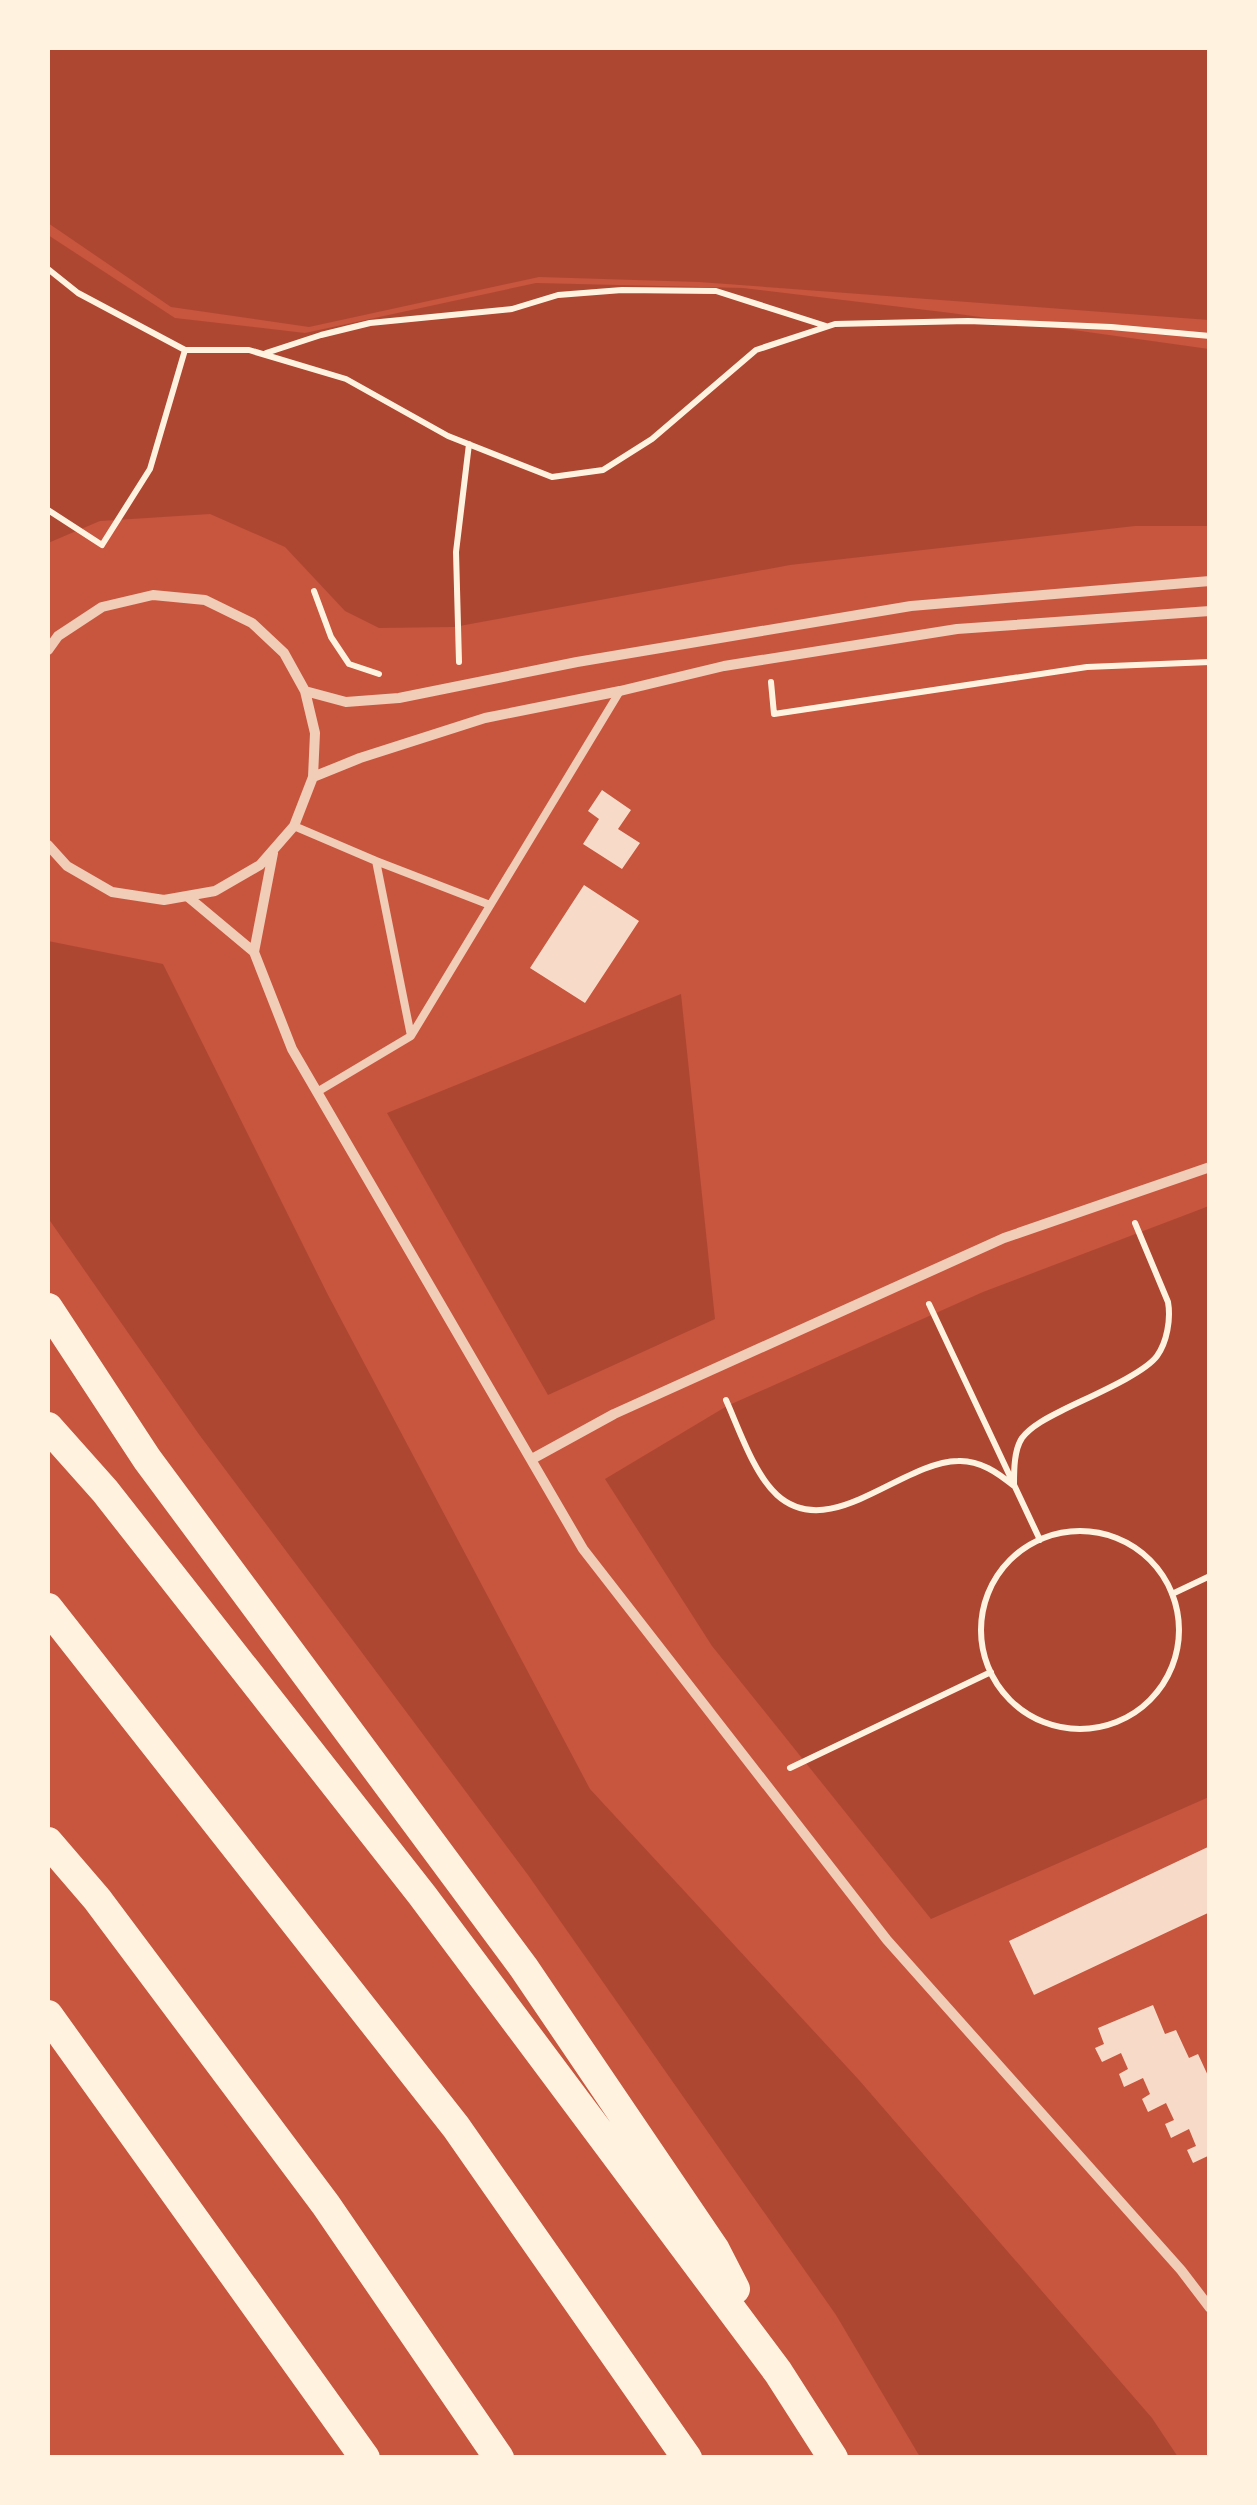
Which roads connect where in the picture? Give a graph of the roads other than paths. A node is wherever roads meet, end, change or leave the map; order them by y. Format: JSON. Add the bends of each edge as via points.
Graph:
{"nodes":[{"id":1,"x":1210,"y":581,"type":"edge"},
{"id":2,"x":1210,"y":611,"type":"edge"},
{"id":3,"x":48,"y":650,"type":"edge"},
{"id":4,"x":305,"y":691,"type":"junction"},
{"id":5,"x":620,"y":691,"type":"junction"},
{"id":6,"x":313,"y":777,"type":"junction"},
{"id":7,"x":294,"y":826,"type":"junction"},
{"id":8,"x":48,"y":845,"type":"edge"},
{"id":9,"x":273,"y":852,"type":"junction"},
{"id":10,"x":376,"y":861,"type":"junction"},
{"id":11,"x":187,"y":896,"type":"junction"},
{"id":12,"x":490,"y":905,"type":"junction"},
{"id":13,"x":254,"y":952,"type":"junction"},
{"id":14,"x":411,"y":1036,"type":"junction"},
{"id":15,"x":317,"y":1092,"type":"junction"},
{"id":16,"x":1210,"y":1167,"type":"edge"},
{"id":17,"x":48,"y":1308,"type":"edge"},
{"id":18,"x":48,"y":1427,"type":"edge"},
{"id":19,"x":532,"y":1458,"type":"junction"},
{"id":20,"x":48,"y":1608,"type":"edge"},
{"id":21,"x":48,"y":1842,"type":"edge"},
{"id":22,"x":51,"y":2021,"type":"edge"},
{"id":23,"x":1210,"y":2308,"type":"edge"},
{"id":24,"x":778,"y":2372,"type":"junction"},
{"id":25,"x":365,"y":2458,"type":"edge"},
{"id":26,"x":499,"y":2458,"type":"edge"},
{"id":27,"x":687,"y":2458,"type":"edge"},
{"id":28,"x":833,"y":2458,"type":"edge"}],
"edges":[{"from":1,"to":4,"type":"street","via":[[911,606],[399,698],[346,702]]},
{"from":2,"to":5,"type":"street","via":[[958,630],[724,666]]},
{"from":3,"to":4,"type":"street","via":[[102,607],[153,595],[205,600],[252,623],[284,653]]},
{"from":4,"to":6,"type":"street","via":[[316,734]]},
{"from":5,"to":6,"type":"street","via":[[485,718]]},
{"from":5,"to":12,"type":"lane"},
{"from":6,"to":7,"type":"street"},
{"from":7,"to":9,"type":"street"},
{"from":7,"to":10,"type":"lane"},
{"from":8,"to":11,"type":"street","via":[[66,866],[112,892],[164,900]]},
{"from":9,"to":11,"type":"street","via":[[215,891]]},
{"from":9,"to":13,"type":"street"},
{"from":10,"to":12,"type":"lane"},
{"from":10,"to":14,"type":"lane"},
{"from":11,"to":13,"type":"street"},
{"from":12,"to":14,"type":"lane"},
{"from":13,"to":15,"type":"street","via":[[292,1049]]},
{"from":14,"to":15,"type":"lane"},
{"from":15,"to":19,"type":"street"},
{"from":16,"to":19,"type":"street","via":[[1004,1238],[614,1414]]},
{"from":17,"to":24,"type":"highway","via":[[147,1459],[524,1968],[715,2250]]},
{"from":18,"to":24,"type":"highway","via":[[105,1490],[422,1896]]},
{"from":19,"to":23,"type":"street","via":[[583,1549],[888,1940]]},
{"from":20,"to":27,"type":"highway","via":[[456,2127]]},
{"from":21,"to":26,"type":"highway","via":[[326,2205]]},
{"from":22,"to":25,"type":"highway"},
{"from":24,"to":28,"type":"highway"}]}
